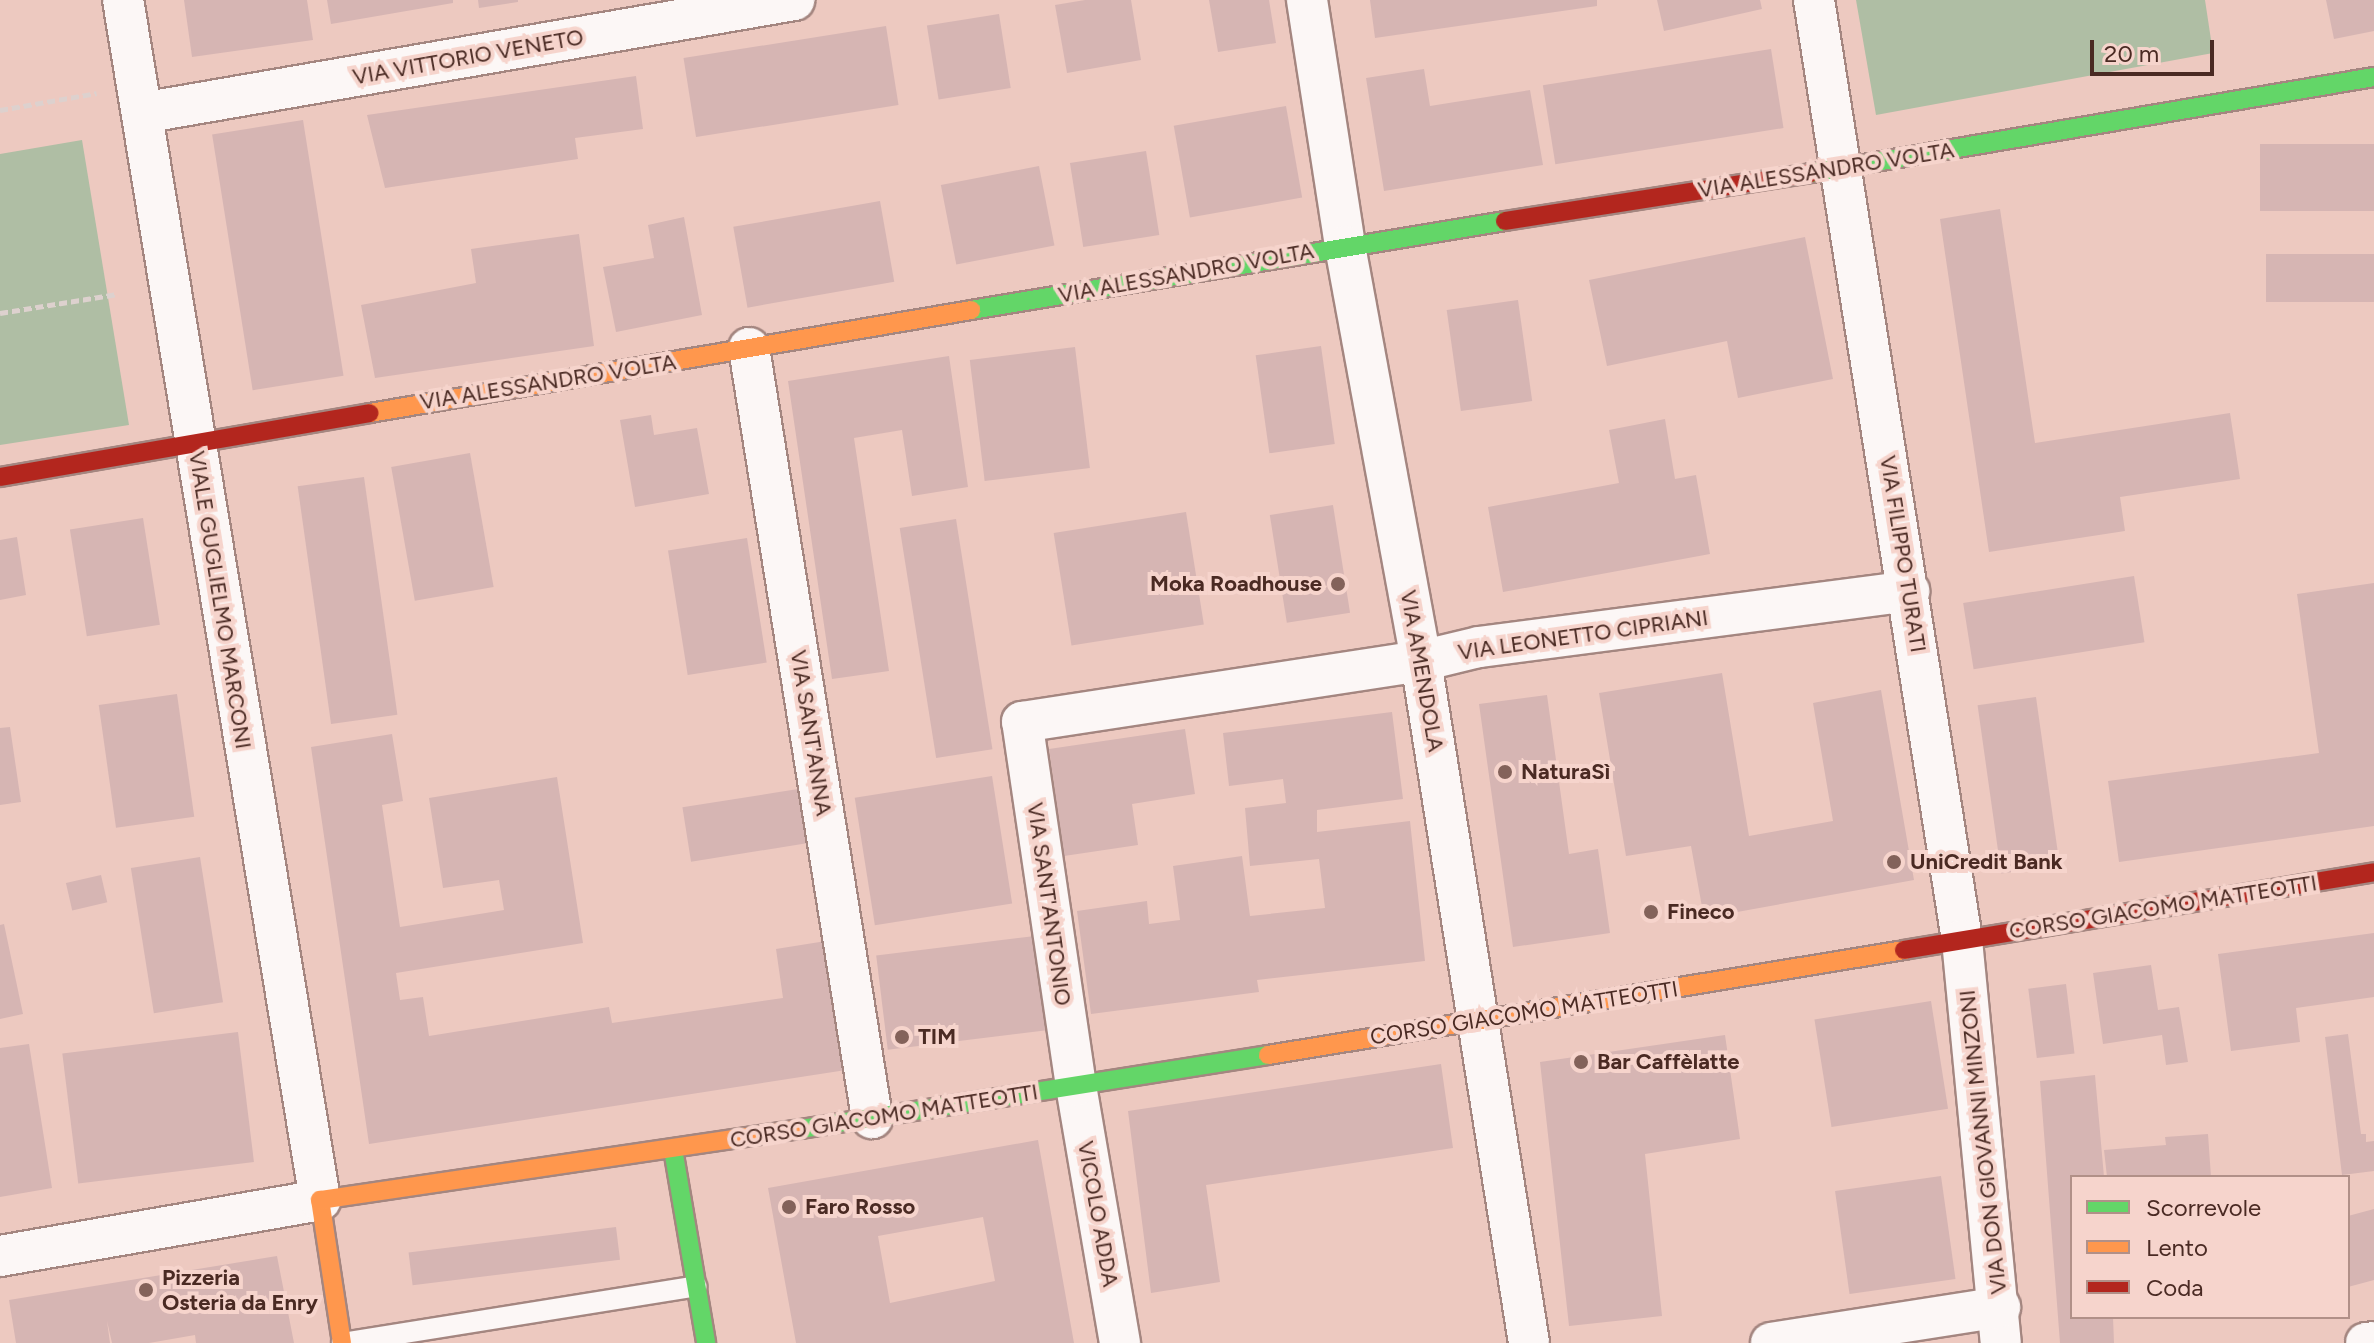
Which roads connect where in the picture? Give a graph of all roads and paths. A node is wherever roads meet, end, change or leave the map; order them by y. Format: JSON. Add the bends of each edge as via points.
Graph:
{"nodes":[{"id":1,"x":123,"y":0,"type":"edge"},
{"id":2,"x":794,"y":0,"type":"edge"},
{"id":3,"x":1307,"y":0,"type":"edge"},
{"id":4,"x":1814,"y":0,"type":"edge"},
{"id":5,"x":2374,"y":77,"type":"edge"},
{"id":6,"x":139,"y":99,"type":"junction"},
{"id":7,"x":0,"y":110,"type":"edge"},
{"id":8,"x":1843,"y":168,"type":"junction"},
{"id":9,"x":1345,"y":246,"type":"junction"},
{"id":10,"x":117,"y":294,"type":"dead end"},
{"id":11,"x":0,"y":313,"type":"edge"},
{"id":12,"x":749,"y":348,"type":"junction"},
{"id":13,"x":194,"y":441,"type":"junction"},
{"id":14,"x":0,"y":477,"type":"edge"},
{"id":15,"x":1909,"y":591,"type":"junction"},
{"id":16,"x":1421,"y":661,"type":"junction"},
{"id":17,"x":1022,"y":722,"type":"joint"},
{"id":18,"x":2374,"y":872,"type":"edge"},
{"id":19,"x":1962,"y":940,"type":"junction"},
{"id":20,"x":1479,"y":1021,"type":"junction"},
{"id":21,"x":1076,"y":1086,"type":"junction"},
{"id":22,"x":872,"y":1118,"type":"junction"},
{"id":23,"x":673,"y":1149,"type":"junction"},
{"id":24,"x":320,"y":1200,"type":"junction"},
{"id":25,"x":0,"y":1256,"type":"edge"},
{"id":26,"x":696,"y":1286,"type":"junction"},
{"id":27,"x":2000,"y":1325,"type":"edge"},
{"id":28,"x":2374,"y":1342,"type":"edge"},
{"id":29,"x":342,"y":1343,"type":"edge"},
{"id":30,"x":706,"y":1343,"type":"edge"},
{"id":31,"x":1120,"y":1343,"type":"edge"},
{"id":32,"x":1529,"y":1343,"type":"edge"},
{"id":33,"x":1771,"y":1343,"type":"edge"},
{"id":34,"x":2366,"y":1343,"type":"edge"}],
"edges":[{"from":1,"to":6,"type":"street","name":"VIALE GUGLIELMO MARCONI"},
{"from":2,"to":6,"type":"street","name":"VIA VITTORIO VENETO"},
{"from":3,"to":9,"type":"street","name":"VIA AMENDOLA"},
{"from":4,"to":8,"type":"street","name":"VIA FILIPPO TURATI"},
{"from":5,"to":8,"type":"street","name":"VIA ALESSANDRO VOLTA"},
{"from":6,"to":7,"type":"path"},
{"from":6,"to":13,"type":"street","name":"VIALE GUGLIELMO MARCONI"},
{"from":8,"to":9,"type":"street","name":"VIA ALESSANDRO VOLTA"},
{"from":8,"to":15,"type":"street","name":"VIA FILIPPO TURATI"},
{"from":9,"to":12,"type":"street","name":"VIA ALESSANDRO VOLTA"},
{"from":9,"to":16,"type":"street","name":"VIA AMENDOLA"},
{"from":10,"to":11,"type":"path"},
{"from":12,"to":13,"type":"street","name":"VIA ALESSANDRO VOLTA"},
{"from":12,"to":22,"type":"street","name":"VIA SANT'ANNA"},
{"from":13,"to":14,"type":"street","name":"VIA ALESSANDRO VOLTA"},
{"from":13,"to":24,"type":"street","name":"VIALE GUGLIELMO MARCONI"},
{"from":15,"to":16,"type":"street","name":"VIA LEONETTO CIPRIANI","via":[[1479,647]]},
{"from":15,"to":19,"type":"street","name":"VIA FILIPPO TURATI"},
{"from":16,"to":17,"type":"street","name":"VIA LEONETTO CIPRIANI"},
{"from":16,"to":20,"type":"street","name":"VIA AMENDOLA"},
{"from":17,"to":21,"type":"street","name":"VIA SANT'ANTONIO"},
{"from":18,"to":19,"type":"street","name":"CORSO GIACOMO MATTEOTTI"},
{"from":19,"to":20,"type":"street","name":"CORSO GIACOMO MATTEOTTI"},
{"from":19,"to":27,"type":"street","name":"VIA DON GIOVANNI MINZONI"},
{"from":20,"to":21,"type":"street","name":"CORSO GIACOMO MATTEOTTI"},
{"from":20,"to":32,"type":"street","name":"VIA AMENDOLA"},
{"from":21,"to":22,"type":"street","name":"CORSO GIACOMO MATTEOTTI"},
{"from":21,"to":31,"type":"street","name":"VICOLO ADDA"},
{"from":22,"to":23,"type":"street","name":"CORSO GIACOMO MATTEOTTI"},
{"from":23,"to":24,"type":"street","name":"CORSO GIACOMO MATTEOTTI"},
{"from":23,"to":26,"type":"street"},
{"from":24,"to":25,"type":"street"},
{"from":24,"to":29,"type":"street"},
{"from":26,"to":29,"type":"lane"},
{"from":26,"to":30,"type":"street"},
{"from":27,"to":33,"type":"street"},
{"from":28,"to":34,"type":"street"}]}
